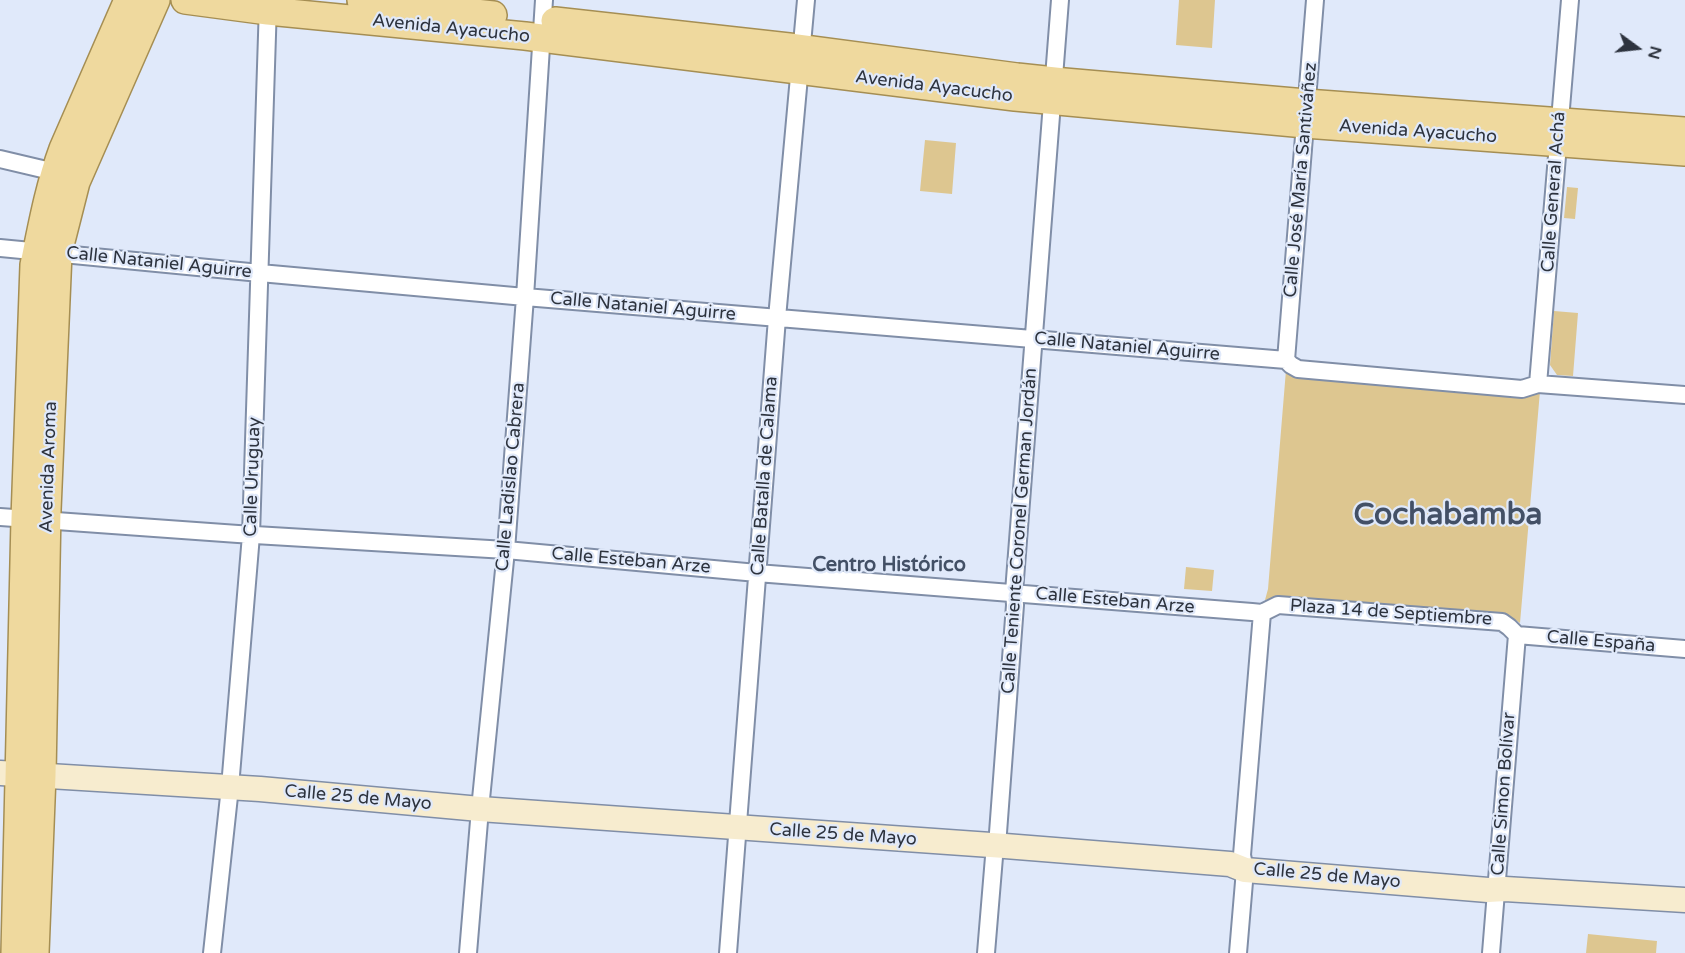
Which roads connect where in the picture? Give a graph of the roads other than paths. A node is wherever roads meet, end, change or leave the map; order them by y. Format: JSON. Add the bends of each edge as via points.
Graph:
{"nodes":[{"id":1,"x":129,"y":0,"type":"edge"},
{"id":2,"x":156,"y":0,"type":"edge"},
{"id":3,"x":185,"y":0,"type":"edge"},
{"id":4,"x":361,"y":0,"type":"edge"},
{"id":5,"x":806,"y":0,"type":"edge"},
{"id":6,"x":1060,"y":0,"type":"edge"},
{"id":7,"x":1315,"y":0,"type":"edge"},
{"id":8,"x":1570,"y":0,"type":"edge"},
{"id":9,"x":268,"y":6,"type":"edge"},
{"id":10,"x":542,"y":19,"type":"edge"},
{"id":11,"x":801,"y":59,"type":"junction"},
{"id":12,"x":1052,"y":91,"type":"junction"},
{"id":13,"x":1306,"y":114,"type":"junction"},
{"id":14,"x":1685,"y":130,"type":"edge"},
{"id":15,"x":1559,"y":132,"type":"junction"},
{"id":16,"x":1685,"y":152,"type":"edge"},
{"id":17,"x":0,"y":159,"type":"edge"},
{"id":18,"x":55,"y":172,"type":"junction"},
{"id":19,"x":0,"y":248,"type":"edge"},
{"id":20,"x":48,"y":252,"type":"junction"},
{"id":21,"x":260,"y":273,"type":"junction"},
{"id":22,"x":525,"y":297,"type":"junction"},
{"id":23,"x":777,"y":318,"type":"junction"},
{"id":24,"x":1033,"y":339,"type":"junction"},
{"id":25,"x":1286,"y":360,"type":"junction"},
{"id":26,"x":1538,"y":384,"type":"junction"},
{"id":27,"x":1685,"y":395,"type":"edge"},
{"id":28,"x":24,"y":519,"type":"edge"},
{"id":29,"x":251,"y":535,"type":"junction"},
{"id":30,"x":506,"y":550,"type":"junction"},
{"id":31,"x":757,"y":573,"type":"junction"},
{"id":32,"x":1014,"y":592,"type":"junction"},
{"id":33,"x":1262,"y":613,"type":"junction"},
{"id":34,"x":1517,"y":635,"type":"junction"},
{"id":35,"x":1685,"y":649,"type":"edge"},
{"id":36,"x":20,"y":774,"type":"edge"},
{"id":37,"x":230,"y":787,"type":"junction"},
{"id":38,"x":480,"y":809,"type":"junction"},
{"id":39,"x":738,"y":827,"type":"junction"},
{"id":40,"x":997,"y":846,"type":"junction"},
{"id":41,"x":1245,"y":870,"type":"junction"},
{"id":42,"x":1497,"y":890,"type":"junction"},
{"id":43,"x":1685,"y":900,"type":"edge"},
{"id":44,"x":15,"y":953,"type":"edge"},
{"id":45,"x":35,"y":953,"type":"edge"},
{"id":46,"x":212,"y":953,"type":"edge"},
{"id":47,"x":468,"y":953,"type":"edge"},
{"id":48,"x":728,"y":953,"type":"edge"},
{"id":49,"x":986,"y":953,"type":"edge"},
{"id":50,"x":1238,"y":953,"type":"edge"},
{"id":51,"x":1491,"y":953,"type":"edge"}],
"edges":[{"from":1,"to":18,"type":"main road","name":"Avenida Aroma"},
{"from":2,"to":20,"type":"main road","name":"Avenida Aroma"},
{"from":3,"to":9,"type":"main road","name":"Avenida Ayacucho"},
{"from":4,"to":10,"type":"main road","name":"Avenida Ayacucho"},
{"from":5,"to":11,"type":"street","name":"Calle Batalla de Calama"},
{"from":6,"to":12,"type":"street","name":"Calle Teniente Coronel German Jordán"},
{"from":7,"to":13,"type":"street","name":"Calle José María Santiváñez"},
{"from":8,"to":15,"type":"street","name":"Calle General Achá"},
{"from":9,"to":10,"type":"main road","name":"Avenida Ayacucho"},
{"from":9,"to":21,"type":"street","name":"Calle Uruguay"},
{"from":10,"to":11,"type":"main road","name":"Avenida Ayacucho"},
{"from":10,"to":22,"type":"street","name":"Calle Ladislao Cabrera"},
{"from":11,"to":12,"type":"main road","name":"Avenida Ayacucho"},
{"from":11,"to":23,"type":"street","name":"Calle Batalla de Calama"},
{"from":12,"to":13,"type":"main road","name":"Avenida Ayacucho"},
{"from":12,"to":24,"type":"street","name":"Calle Teniente Coronel German Jordán"},
{"from":13,"to":15,"type":"main road","name":"Avenida Ayacucho"},
{"from":13,"to":25,"type":"street","name":"Calle José María Santiváñez"},
{"from":14,"to":15,"type":"main road","name":"Avenida Ayacucho"},
{"from":15,"to":16,"type":"main road","name":"Avenida Ayacucho"},
{"from":15,"to":26,"type":"street","name":"Calle General Achá"},
{"from":17,"to":18,"type":"street"},
{"from":18,"to":20,"type":"main road","name":"Avenida Aroma","via":[[39,235]]},
{"from":19,"to":20,"type":"street","name":"Calle Nataniel Aguirre"},
{"from":20,"to":21,"type":"street","name":"Calle Nataniel Aguirre"},
{"from":20,"to":28,"type":"main road","name":"Avenida Aroma"},
{"from":21,"to":22,"type":"street","name":"Calle Nataniel Aguirre"},
{"from":21,"to":29,"type":"street","name":"Calle Uruguay"},
{"from":22,"to":23,"type":"street","name":"Calle Nataniel Aguirre"},
{"from":22,"to":30,"type":"street","name":"Calle Ladislao Cabrera"},
{"from":23,"to":24,"type":"street","name":"Calle Nataniel Aguirre"},
{"from":23,"to":31,"type":"street","name":"Calle Batalla de Calama"},
{"from":24,"to":25,"type":"street","name":"Calle Nataniel Aguirre"},
{"from":24,"to":32,"type":"street","name":"Calle Teniente Coronel German Jordán"},
{"from":25,"to":26,"type":"street","via":[[1298,369],[1522,389]]},
{"from":26,"to":27,"type":"street"},
{"from":28,"to":29,"type":"street","name":"Calle Esteban Arze"},
{"from":28,"to":36,"type":"main road","name":"Avenida Aroma"},
{"from":29,"to":30,"type":"street","name":"Calle Esteban Arze"},
{"from":29,"to":37,"type":"street","name":"Calle Uruguay"},
{"from":30,"to":31,"type":"street","name":"Calle Esteban Arze"},
{"from":30,"to":38,"type":"street","name":"Calle Ladislao Cabrera"},
{"from":31,"to":32,"type":"street","name":"Calle Esteban Arze"},
{"from":31,"to":39,"type":"street","name":"Calle Batalla de Calama"},
{"from":32,"to":33,"type":"street","name":"Calle Esteban Arze"},
{"from":32,"to":40,"type":"street","name":"Calle Teniente Coronel German Jordán"},
{"from":33,"to":34,"type":"street","name":"Plaza 14 de Septiembre","via":[[1278,605],[1502,622]]},
{"from":33,"to":41,"type":"street","via":[[1242,855]]},
{"from":34,"to":35,"type":"street","name":"Calle España"},
{"from":34,"to":42,"type":"street","name":"Calle Simon Bolívar"},
{"from":36,"to":37,"type":"main road","name":"Calle 25 de Mayo"},
{"from":36,"to":44,"type":"main road","name":"Avenida Aroma"},
{"from":36,"to":45,"type":"main road","name":"Avenida Aroma"},
{"from":37,"to":38,"type":"main road","name":"Calle 25 de Mayo"},
{"from":37,"to":46,"type":"street","name":"Calle Uruguay"},
{"from":38,"to":39,"type":"main road","name":"Calle 25 de Mayo"},
{"from":38,"to":47,"type":"street","name":"Calle Ladislao Cabrera"},
{"from":39,"to":40,"type":"main road","name":"Calle 25 de Mayo"},
{"from":39,"to":48,"type":"street","name":"Calle Batalla de Calama"},
{"from":40,"to":41,"type":"main road","name":"Calle 25 de Mayo","via":[[1230,864]]},
{"from":40,"to":49,"type":"street","name":"Calle Teniente Coronel German Jordán"},
{"from":41,"to":42,"type":"main road","name":"Calle 25 de Mayo"},
{"from":41,"to":50,"type":"street"},
{"from":42,"to":43,"type":"main road","name":"Calle 25 de Mayo"},
{"from":42,"to":51,"type":"street","name":"Calle Simon Bolívar"}]}
